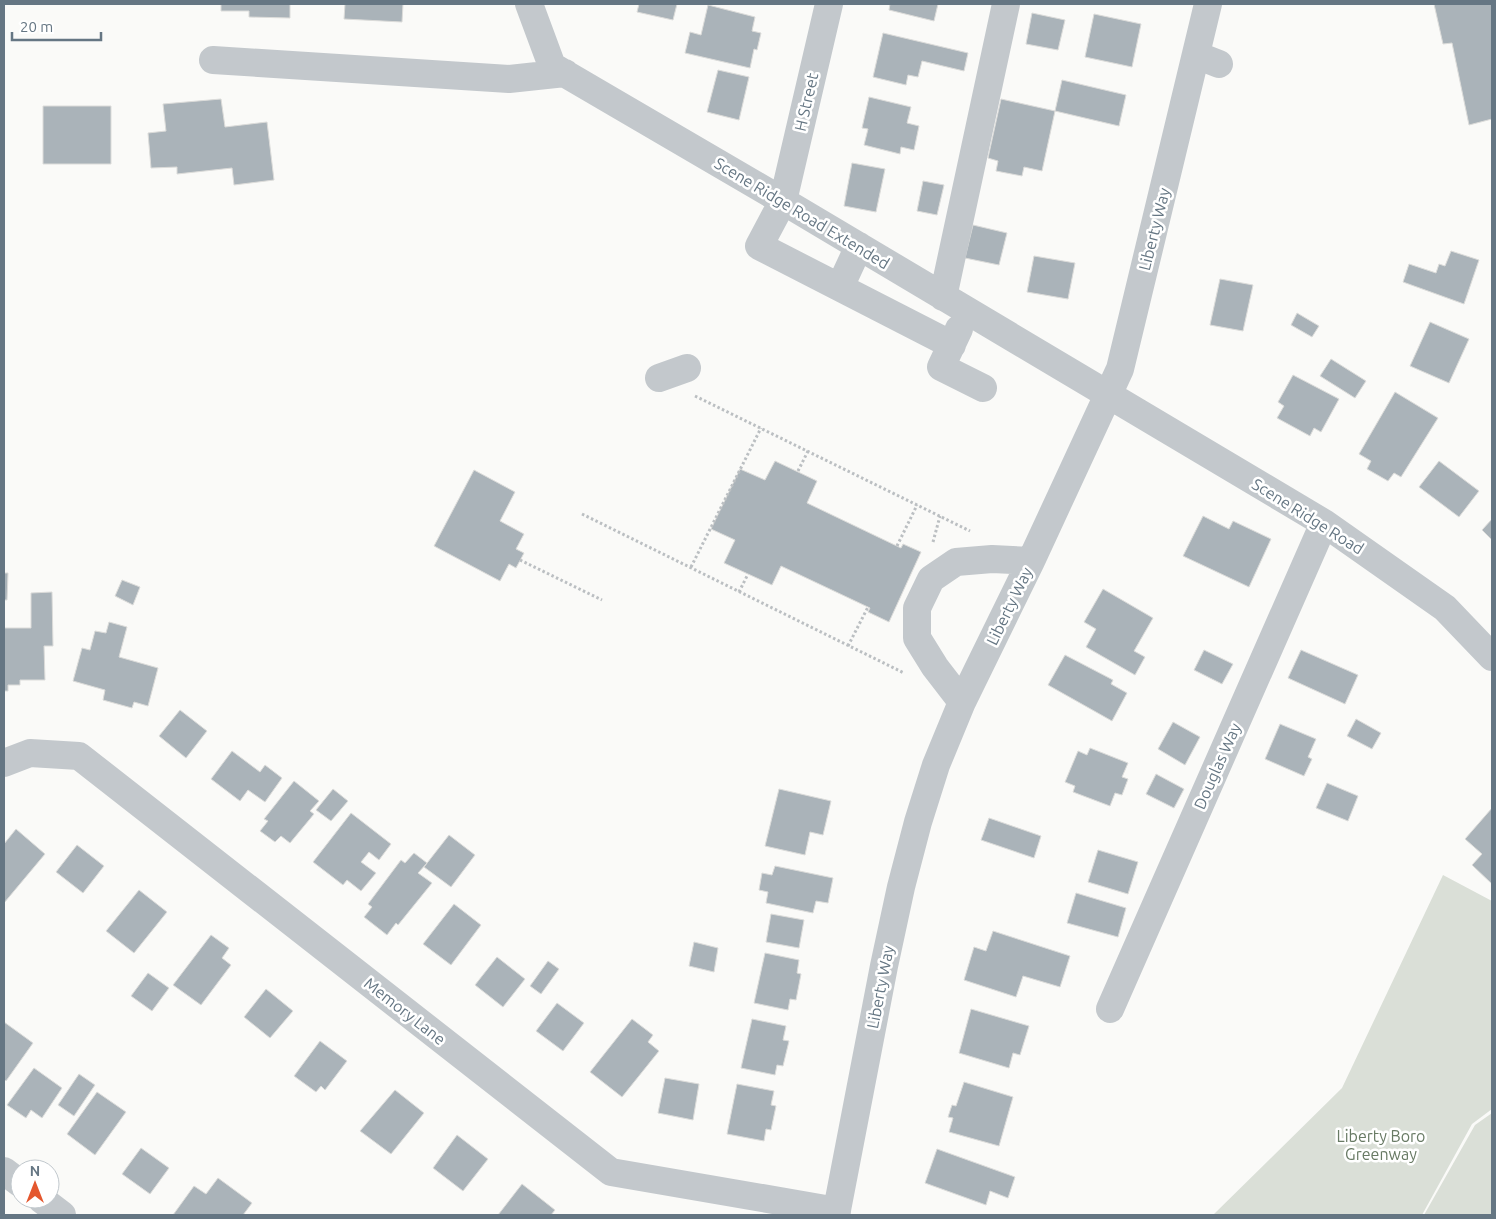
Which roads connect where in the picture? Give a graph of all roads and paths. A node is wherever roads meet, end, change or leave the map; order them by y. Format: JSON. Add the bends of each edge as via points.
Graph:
{"nodes":[{"id":1,"x":529,"y":4,"type":"edge"},
{"id":2,"x":829,"y":4,"type":"edge"},
{"id":3,"x":1006,"y":4,"type":"edge"},
{"id":4,"x":1208,"y":4,"type":"edge"},
{"id":5,"x":214,"y":60,"type":"dead end"},
{"id":6,"x":565,"y":74,"type":"junction"},
{"id":7,"x":783,"y":201,"type":"junction"},
{"id":8,"x":859,"y":246,"type":"junction"},
{"id":9,"x":840,"y":287,"type":"junction"},
{"id":10,"x":939,"y":295,"type":"junction"},
{"id":11,"x":968,"y":312,"type":"junction"},
{"id":12,"x":919,"y":328,"type":"junction"},
{"id":13,"x":952,"y":345,"type":"junction"},
{"id":14,"x":687,"y":368,"type":"dead end"},
{"id":15,"x":658,"y":378,"type":"joint"},
{"id":16,"x":983,"y":388,"type":"dead end"},
{"id":17,"x":1109,"y":395,"type":"junction"},
{"id":18,"x":761,"y":428,"type":"junction"},
{"id":19,"x":808,"y":451,"type":"junction"},
{"id":20,"x":798,"y":472,"type":"dead end"},
{"id":21,"x":917,"y":505,"type":"junction"},
{"id":22,"x":582,"y":514,"type":"dead end"},
{"id":23,"x":1324,"y":523,"type":"junction"},
{"id":24,"x":974,"y":533,"type":"dead end"},
{"id":25,"x":897,"y":546,"type":"dead end"},
{"id":26,"x":520,"y":560,"type":"dead end"},
{"id":27,"x":1031,"y":560,"type":"junction"},
{"id":28,"x":691,"y":567,"type":"junction"},
{"id":29,"x":748,"y":574,"type":"dead end"},
{"id":30,"x":740,"y":592,"type":"junction"},
{"id":31,"x":602,"y":600,"type":"dead end"},
{"id":32,"x":868,"y":606,"type":"dead end"},
{"id":33,"x":848,"y":646,"type":"junction"},
{"id":34,"x":1492,"y":657,"type":"edge"},
{"id":35,"x":910,"y":676,"type":"dead end"},
{"id":36,"x":962,"y":702,"type":"junction"},
{"id":37,"x":4,"y":763,"type":"edge"},
{"id":38,"x":1110,"y":1009,"type":"dead end"},
{"id":39,"x":837,"y":1213,"type":"edge"}],
"edges":[{"from":1,"to":6,"type":"street","name":"Scene Ridge Road Extended","via":[[552,66]]},
{"from":2,"to":7,"type":"street","name":"H Street"},
{"from":3,"to":10,"type":"street"},
{"from":4,"to":17,"type":"street","name":"Liberty Way","via":[[1207,60],[1120,369]]},
{"from":5,"to":6,"type":"street","via":[[509,79]]},
{"from":6,"to":7,"type":"street","name":"Scene Ridge Road Extended"},
{"from":7,"to":8,"type":"street","name":"Scene Ridge Road Extended"},
{"from":7,"to":9,"type":"street","name":"H Street","via":[[759,246]]},
{"from":8,"to":9,"type":"street"},
{"from":8,"to":10,"type":"street","name":"Scene Ridge Road Extended"},
{"from":9,"to":12,"type":"street"},
{"from":10,"to":11,"type":"street","name":"Scene Ridge Road Extended"},
{"from":10,"to":12,"type":"street"},
{"from":11,"to":13,"type":"street"},
{"from":11,"to":17,"type":"street","name":"Scene Ridge Road Extended"},
{"from":12,"to":13,"type":"street"},
{"from":13,"to":16,"type":"street","via":[[941,367]]},
{"from":14,"to":15,"type":"street"},
{"from":15,"to":18,"type":"path"},
{"from":17,"to":23,"type":"street","name":"Scene Ridge Road"},
{"from":17,"to":27,"type":"street","name":"Liberty Way"},
{"from":18,"to":19,"type":"path"},
{"from":18,"to":28,"type":"path"},
{"from":19,"to":20,"type":"path"},
{"from":19,"to":21,"type":"path"},
{"from":21,"to":24,"type":"path"},
{"from":21,"to":25,"type":"path"},
{"from":22,"to":28,"type":"path"},
{"from":23,"to":34,"type":"street","name":"Scene Ridge Road","via":[[1445,608]]},
{"from":23,"to":38,"type":"street","name":"Douglas Way"},
{"from":26,"to":31,"type":"path"},
{"from":27,"to":36,"type":"street","name":"Liberty Way"},
{"from":27,"to":36,"type":"street","via":[[956,562],[931,579],[917,608],[917,638]]},
{"from":28,"to":30,"type":"path"},
{"from":29,"to":30,"type":"path"},
{"from":30,"to":33,"type":"path"},
{"from":32,"to":33,"type":"path"},
{"from":33,"to":35,"type":"path"},
{"from":36,"to":39,"type":"street","name":"Liberty Way","via":[[936,765],[901,887]]},
{"from":37,"to":39,"type":"street","name":"Memory Lane","via":[[30,753],[79,756],[611,1172]]}]}
